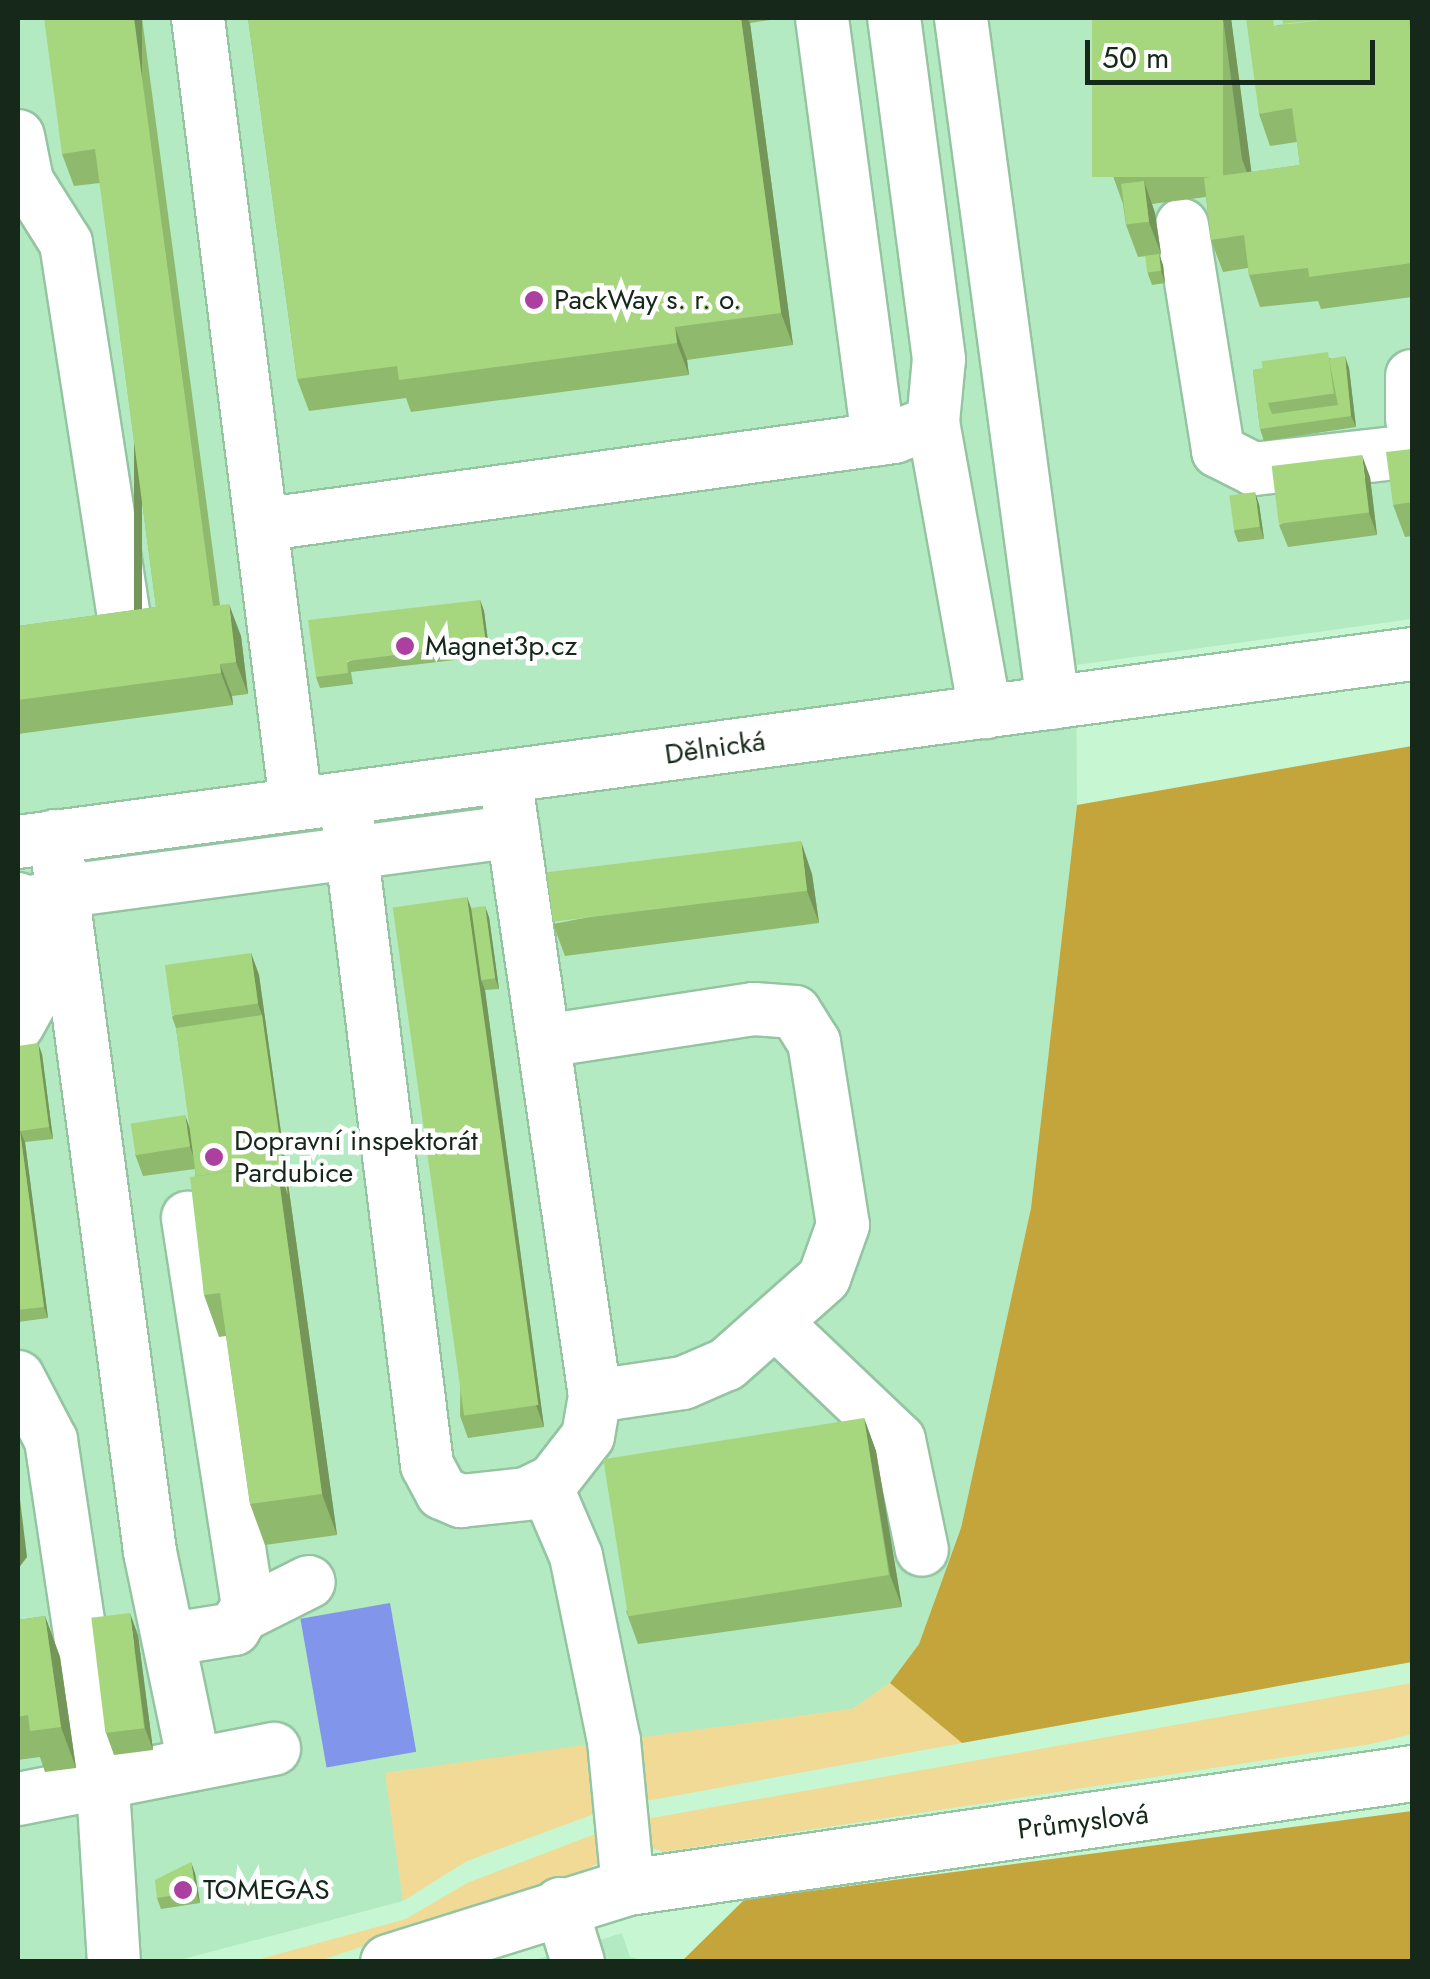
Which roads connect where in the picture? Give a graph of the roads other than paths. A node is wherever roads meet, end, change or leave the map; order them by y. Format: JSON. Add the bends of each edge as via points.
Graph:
{"nodes":[{"id":1,"x":198,"y":18,"type":"edge"},
{"id":2,"x":961,"y":18,"type":"edge"},
{"id":3,"x":895,"y":27,"type":"edge"},
{"id":4,"x":824,"y":32,"type":"edge"},
{"id":5,"x":908,"y":121,"type":"junction"},
{"id":6,"x":837,"y":131,"type":"junction"},
{"id":7,"x":18,"y":136,"type":"edge"},
{"id":8,"x":1182,"y":225,"type":"dead end"},
{"id":9,"x":924,"y":238,"type":"junction"},
{"id":10,"x":853,"y":248,"type":"junction"},
{"id":11,"x":1412,"y":376,"type":"edge"},
{"id":12,"x":1412,"y":419,"type":"edge"},
{"id":13,"x":933,"y":422,"type":"junction"},
{"id":14,"x":878,"y":439,"type":"junction"},
{"id":15,"x":1412,"y":451,"type":"edge"},
{"id":16,"x":267,"y":524,"type":"junction"},
{"id":17,"x":98,"y":621,"type":"edge"},
{"id":18,"x":1412,"y":654,"type":"edge"},
{"id":19,"x":1053,"y":703,"type":"junction"},
{"id":20,"x":985,"y":712,"type":"junction"},
{"id":21,"x":506,"y":776,"type":"junction"},
{"id":22,"x":320,"y":801,"type":"junction"},
{"id":23,"x":513,"y":831,"type":"junction"},
{"id":24,"x":36,"y":839,"type":"edge"},
{"id":25,"x":351,"y":853,"type":"junction"},
{"id":26,"x":29,"y":901,"type":"edge"},
{"id":27,"x":18,"y":1024,"type":"edge"},
{"id":28,"x":544,"y":1041,"type":"junction"},
{"id":29,"x":188,"y":1218,"type":"edge"},
{"id":30,"x":775,"y":1322,"type":"junction"},
{"id":31,"x":18,"y":1377,"type":"edge"},
{"id":32,"x":595,"y":1396,"type":"junction"},
{"id":33,"x":546,"y":1486,"type":"junction"},
{"id":34,"x":922,"y":1550,"type":"dead end"},
{"id":35,"x":309,"y":1582,"type":"dead end"},
{"id":36,"x":247,"y":1614,"type":"junction"},
{"id":37,"x":172,"y":1639,"type":"junction"},
{"id":38,"x":274,"y":1748,"type":"dead end"},
{"id":39,"x":1412,"y":1757,"type":"edge"},
{"id":40,"x":194,"y":1762,"type":"junction"},
{"id":41,"x":1412,"y":1773,"type":"edge"},
{"id":42,"x":104,"y":1788,"type":"junction"},
{"id":43,"x":18,"y":1799,"type":"edge"},
{"id":44,"x":995,"y":1833,"type":"junction"},
{"id":45,"x":106,"y":1854,"type":"junction"},
{"id":46,"x":628,"y":1886,"type":"junction"},
{"id":47,"x":560,"y":1904,"type":"junction"},
{"id":48,"x":114,"y":1962,"type":"edge"},
{"id":49,"x":131,"y":1962,"type":"edge"},
{"id":50,"x":388,"y":1962,"type":"edge"},
{"id":51,"x":578,"y":1962,"type":"edge"}],
"edges":[{"from":1,"to":16,"type":"street"},
{"from":2,"to":19,"type":"street"},
{"from":3,"to":4,"type":"street"},
{"from":3,"to":5,"type":"street"},
{"from":4,"to":6,"type":"street"},
{"from":5,"to":6,"type":"street"},
{"from":5,"to":9,"type":"street"},
{"from":6,"to":10,"type":"street"},
{"from":7,"to":17,"type":"street","via":[[27,181],[66,244]]},
{"from":8,"to":15,"type":"street","via":[[1218,450],[1254,469]]},
{"from":9,"to":10,"type":"street"},
{"from":9,"to":13,"type":"street","via":[[939,358]]},
{"from":10,"to":14,"type":"street"},
{"from":11,"to":12,"type":"street"},
{"from":13,"to":14,"type":"street"},
{"from":13,"to":20,"type":"street"},
{"from":14,"to":16,"type":"street"},
{"from":16,"to":22,"type":"street","via":[[265,592]]},
{"from":18,"to":19,"type":"street","name":"Dělnická"},
{"from":19,"to":20,"type":"street","name":"Dělnická"},
{"from":20,"to":21,"type":"street","name":"Dělnická"},
{"from":21,"to":22,"type":"street","name":"Dělnická"},
{"from":21,"to":23,"type":"street"},
{"from":22,"to":24,"type":"street","name":"Dělnická"},
{"from":22,"to":25,"type":"street"},
{"from":23,"to":25,"type":"street"},
{"from":23,"to":28,"type":"street"},
{"from":24,"to":26,"type":"street"},
{"from":25,"to":26,"type":"street"},
{"from":25,"to":33,"type":"street","via":[[427,1465],[442,1493],[461,1501]]},
{"from":26,"to":27,"type":"street","via":[[30,1004]]},
{"from":26,"to":37,"type":"street","via":[[150,1552]]},
{"from":28,"to":30,"type":"street","via":[[769,1008],[804,1019],[843,1239],[824,1278]]},
{"from":28,"to":32,"type":"street"},
{"from":29,"to":36,"type":"street"},
{"from":30,"to":32,"type":"street","via":[[698,1379]]},
{"from":30,"to":34,"type":"street","via":[[898,1440]]},
{"from":31,"to":42,"type":"street","via":[[51,1440]]},
{"from":32,"to":33,"type":"street","via":[[588,1436]]},
{"from":33,"to":46,"type":"street","via":[[576,1556],[614,1742]]},
{"from":35,"to":36,"type":"street"},
{"from":36,"to":37,"type":"street","via":[[234,1630]]},
{"from":37,"to":40,"type":"street"},
{"from":38,"to":40,"type":"street"},
{"from":39,"to":44,"type":"main road","name":"Průmyslová"},
{"from":40,"to":42,"type":"street"},
{"from":41,"to":44,"type":"main road","name":"Průmyslová"},
{"from":42,"to":43,"type":"street"},
{"from":42,"to":45,"type":"street"},
{"from":44,"to":46,"type":"main road"},
{"from":45,"to":48,"type":"street"},
{"from":45,"to":49,"type":"street","via":[[132,1854],[142,1871],[146,1922]]},
{"from":46,"to":47,"type":"main road"},
{"from":47,"to":50,"type":"main road"},
{"from":47,"to":51,"type":"street"}]}
